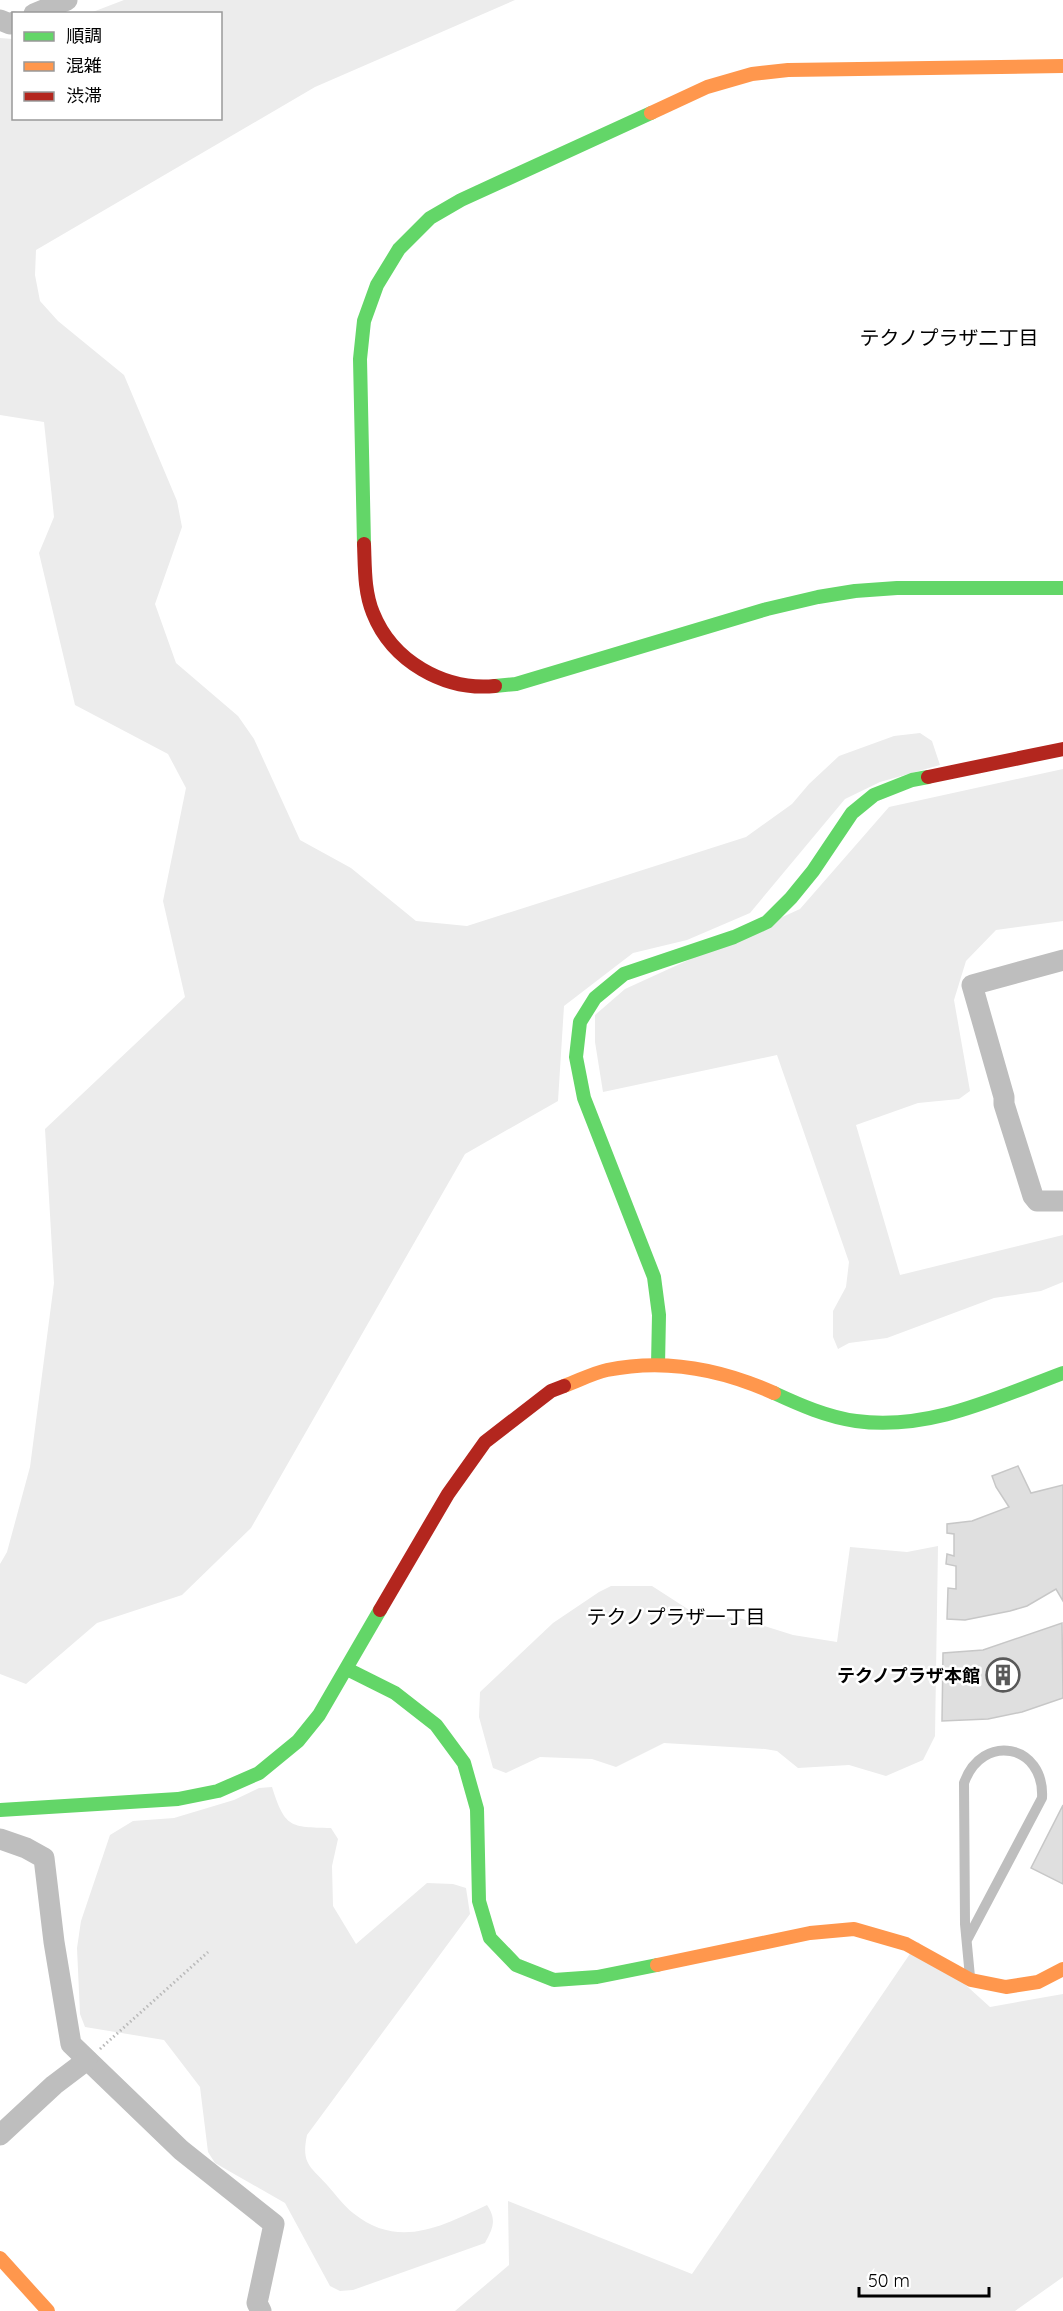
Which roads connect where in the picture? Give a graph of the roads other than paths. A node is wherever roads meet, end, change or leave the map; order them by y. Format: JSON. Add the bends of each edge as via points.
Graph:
{"nodes":[{"id":1,"x":66,"y":0,"type":"edge"},
{"id":2,"x":39,"y":12,"type":"edge"},
{"id":3,"x":1063,"y":66,"type":"edge"},
{"id":4,"x":1063,"y":588,"type":"edge"},
{"id":5,"x":1063,"y":749,"type":"edge"},
{"id":6,"x":1063,"y":960,"type":"edge"},
{"id":7,"x":1063,"y":1201,"type":"edge"},
{"id":8,"x":658,"y":1365,"type":"junction"},
{"id":9,"x":1063,"y":1373,"type":"edge"},
{"id":10,"x":347,"y":1670,"type":"junction"},
{"id":11,"x":0,"y":1810,"type":"edge"},
{"id":12,"x":0,"y":1839,"type":"edge"},
{"id":13,"x":968,"y":1940,"type":"junction"},
{"id":14,"x":1063,"y":1969,"type":"edge"},
{"id":15,"x":970,"y":1980,"type":"junction"},
{"id":16,"x":87,"y":2060,"type":"junction"},
{"id":17,"x":0,"y":2135,"type":"edge"},
{"id":18,"x":0,"y":2258,"type":"edge"},
{"id":19,"x":48,"y":2311,"type":"edge"},
{"id":20,"x":261,"y":2311,"type":"edge"}],
"edges":[{"from":1,"to":2,"type":"street"},
{"from":3,"to":4,"type":"street","via":[[788,70],[752,74],[707,87],[429,218],[399,249],[376,285],[364,321],[360,359],[365,582],[373,614],[390,644],[412,665],[444,682],[480,687],[516,684],[767,609],[846,592],[897,588]]},
{"from":5,"to":8,"type":"street","via":[[912,780],[874,795],[852,813],[813,871],[767,922],[624,974],[595,998],[580,1022],[576,1057],[584,1098],[654,1277],[659,1315]]},
{"from":6,"to":7,"type":"street","via":[[972,985],[1034,1196],[1037,1201]]},
{"from":8,"to":9,"type":"street","via":[[707,1369],[754,1384],[809,1409],[855,1421],[908,1423],[965,1410]]},
{"from":8,"to":10,"type":"street","via":[[606,1370],[551,1391],[485,1442],[448,1494]]},
{"from":10,"to":11,"type":"street","via":[[298,1741],[259,1773],[218,1791],[178,1799]]},
{"from":10,"to":15,"type":"street","via":[[395,1693],[436,1725],[464,1763],[477,1809],[479,1901],[490,1938],[516,1965],[554,1980],[597,1977],[810,1934],[854,1929],[906,1944]]},
{"from":12,"to":16,"type":"street","via":[[44,1858],[70,2044]]},
{"from":13,"to":13,"type":"lane","via":[[1042,1798],[1039,1773],[1023,1755],[1011,1751],[993,1752],[977,1760],[964,1783]]},
{"from":13,"to":15,"type":"lane"},
{"from":14,"to":15,"type":"street","via":[[1038,1982],[1006,1987]]},
{"from":16,"to":17,"type":"street"},
{"from":16,"to":20,"type":"street","via":[[181,2150],[274,2224],[257,2303]]},
{"from":18,"to":19,"type":"street"}]}
